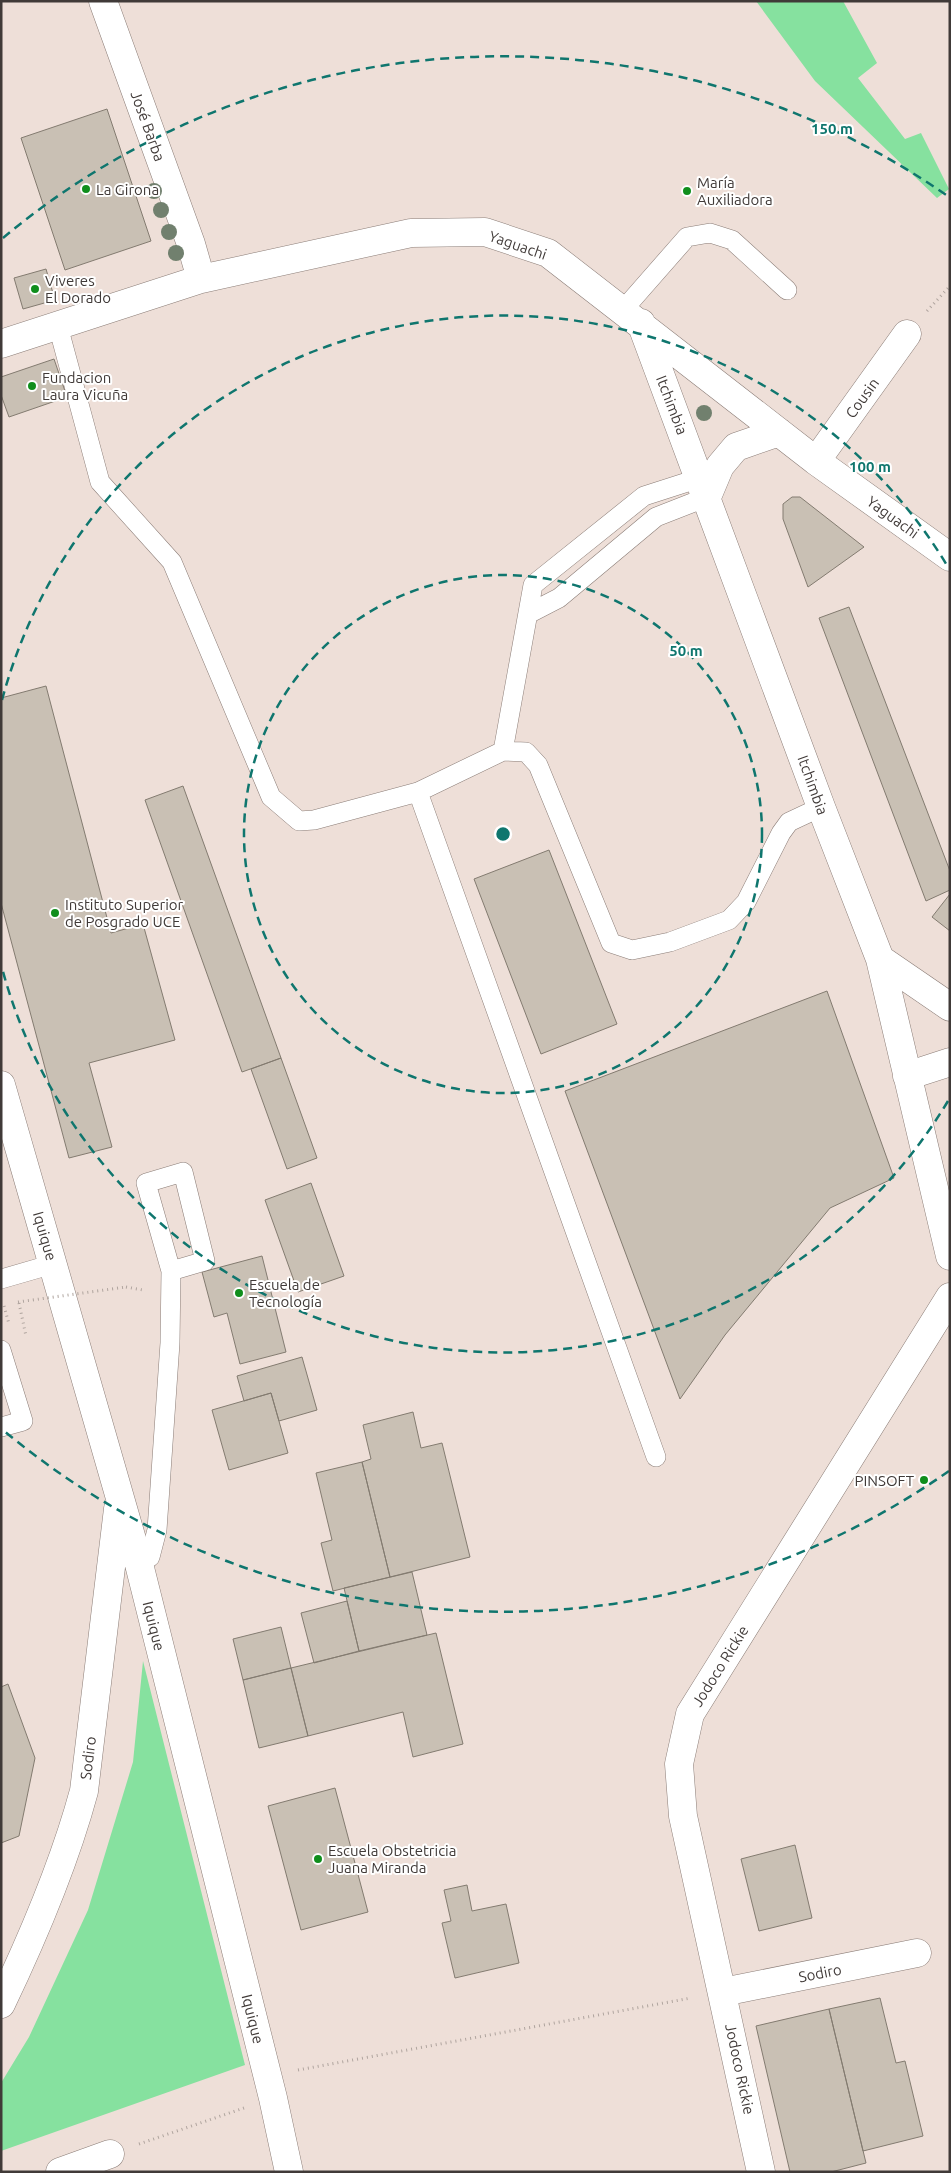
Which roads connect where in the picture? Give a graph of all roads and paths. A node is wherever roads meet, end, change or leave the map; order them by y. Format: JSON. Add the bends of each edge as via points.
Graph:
{"nodes":[{"id":1,"x":103,"y":1,"type":"edge"},
{"id":2,"x":201,"y":279,"type":"junction"},
{"id":3,"x":787,"y":290,"type":"dead end"},
{"id":4,"x":632,"y":317,"type":"junction"},
{"id":5,"x":58,"y":326,"type":"junction"},
{"id":6,"x":907,"y":334,"type":"dead end"},
{"id":7,"x":1,"y":344,"type":"edge"},
{"id":8,"x":779,"y":432,"type":"junction"},
{"id":9,"x":816,"y":461,"type":"junction"},
{"id":10,"x":703,"y":488,"type":"junction"},
{"id":11,"x":950,"y":557,"type":"edge"},
{"id":12,"x":528,"y":614,"type":"junction"},
{"id":13,"x":503,"y":752,"type":"junction"},
{"id":14,"x":418,"y":792,"type":"junction"},
{"id":15,"x":821,"y":807,"type":"junction"},
{"id":16,"x":880,"y":959,"type":"junction"},
{"id":17,"x":950,"y":1007,"type":"edge"},
{"id":18,"x":950,"y":1062,"type":"edge"},
{"id":19,"x":907,"y":1076,"type":"junction"},
{"id":20,"x":1,"y":1085,"type":"edge"},
{"id":21,"x":950,"y":1256,"type":"edge"},
{"id":22,"x":53,"y":1264,"type":"junction"},
{"id":23,"x":171,"y":1271,"type":"junction"},
{"id":24,"x":1,"y":1279,"type":"edge"},
{"id":25,"x":126,"y":1287,"type":"dead end"},
{"id":26,"x":950,"y":1297,"type":"edge"},
{"id":27,"x":18,"y":1302,"type":"dead end"},
{"id":28,"x":1,"y":1350,"type":"edge"},
{"id":29,"x":1,"y":1427,"type":"edge"},
{"id":30,"x":656,"y":1457,"type":"dead end"},
{"id":31,"x":120,"y":1498,"type":"junction"},
{"id":32,"x":139,"y":1564,"type":"junction"},
{"id":33,"x":917,"y":1953,"type":"dead end"},
{"id":34,"x":723,"y":1992,"type":"junction"},
{"id":35,"x":1,"y":2004,"type":"edge"},
{"id":36,"x":270,"y":2087,"type":"junction"},
{"id":37,"x":110,"y":2154,"type":"joint"},
{"id":38,"x":60,"y":2172,"type":"edge"},
{"id":39,"x":289,"y":2172,"type":"edge"},
{"id":40,"x":761,"y":2172,"type":"edge"}],
"edges":[{"from":1,"to":2,"type":"street","name":"José Barba"},
{"from":2,"to":4,"type":"street","name":"Yaguachi","via":[[411,233],[485,232],[548,253]]},
{"from":2,"to":5,"type":"street","name":"Yaguachi"},
{"from":3,"to":4,"type":"lane","via":[[732,240],[710,233],[687,237]]},
{"from":4,"to":8,"type":"street","name":"Yaguachi"},
{"from":4,"to":10,"type":"street","name":"Itchimbia"},
{"from":5,"to":7,"type":"street","name":"Yaguachi"},
{"from":5,"to":14,"type":"lane","via":[[100,482],[172,562],[271,797],[299,820],[314,820]]},
{"from":6,"to":9,"type":"street","name":"Cousin"},
{"from":8,"to":9,"type":"street","name":"Yaguachi"},
{"from":8,"to":10,"type":"street","via":[[736,447]]},
{"from":9,"to":11,"type":"street","name":"Yaguachi"},
{"from":10,"to":12,"type":"lane","via":[[656,517],[559,598]]},
{"from":10,"to":12,"type":"lane","via":[[644,496],[533,585]]},
{"from":10,"to":15,"type":"street","name":"Itchimbia"},
{"from":12,"to":13,"type":"lane"},
{"from":13,"to":14,"type":"lane"},
{"from":13,"to":15,"type":"lane","via":[[526,752],[538,765],[611,943],[632,950],[670,942],[729,920],[746,902],[780,833],[789,822]]},
{"from":14,"to":30,"type":"lane"},
{"from":15,"to":16,"type":"street","name":"Itchimbia"},
{"from":16,"to":17,"type":"street"},
{"from":16,"to":19,"type":"street","name":"Itchimbia"},
{"from":18,"to":19,"type":"street"},
{"from":19,"to":21,"type":"street","name":"Itchimbia"},
{"from":20,"to":22,"type":"street","name":"Iquique"},
{"from":22,"to":24,"type":"lane"},
{"from":22,"to":31,"type":"street","name":"Iquique"},
{"from":23,"to":23,"type":"lane","via":[[146,1183],[183,1172],[205,1261]]},
{"from":23,"to":32,"type":"lane","via":[[170,1343],[157,1530],[150,1557]]},
{"from":25,"to":27,"type":"path","bridge":true},
{"from":26,"to":34,"type":"street","name":"Jodoco Rickie","via":[[690,1714],[679,1764],[682,1816]]},
{"from":28,"to":29,"type":"lane","via":[[23,1421]]},
{"from":31,"to":32,"type":"street","name":"Iquique"},
{"from":31,"to":35,"type":"street","name":"Sodiro","via":[[84,1791],[49,1895]]},
{"from":32,"to":36,"type":"street","name":"Iquique"},
{"from":33,"to":34,"type":"street","name":"Sodiro"},
{"from":34,"to":36,"type":"path","via":[[373,2055]]},
{"from":34,"to":40,"type":"street","name":"Jodoco Rickie"},
{"from":36,"to":37,"type":"path"},
{"from":36,"to":39,"type":"street","name":"Iquique"},
{"from":37,"to":38,"type":"street"}]}
